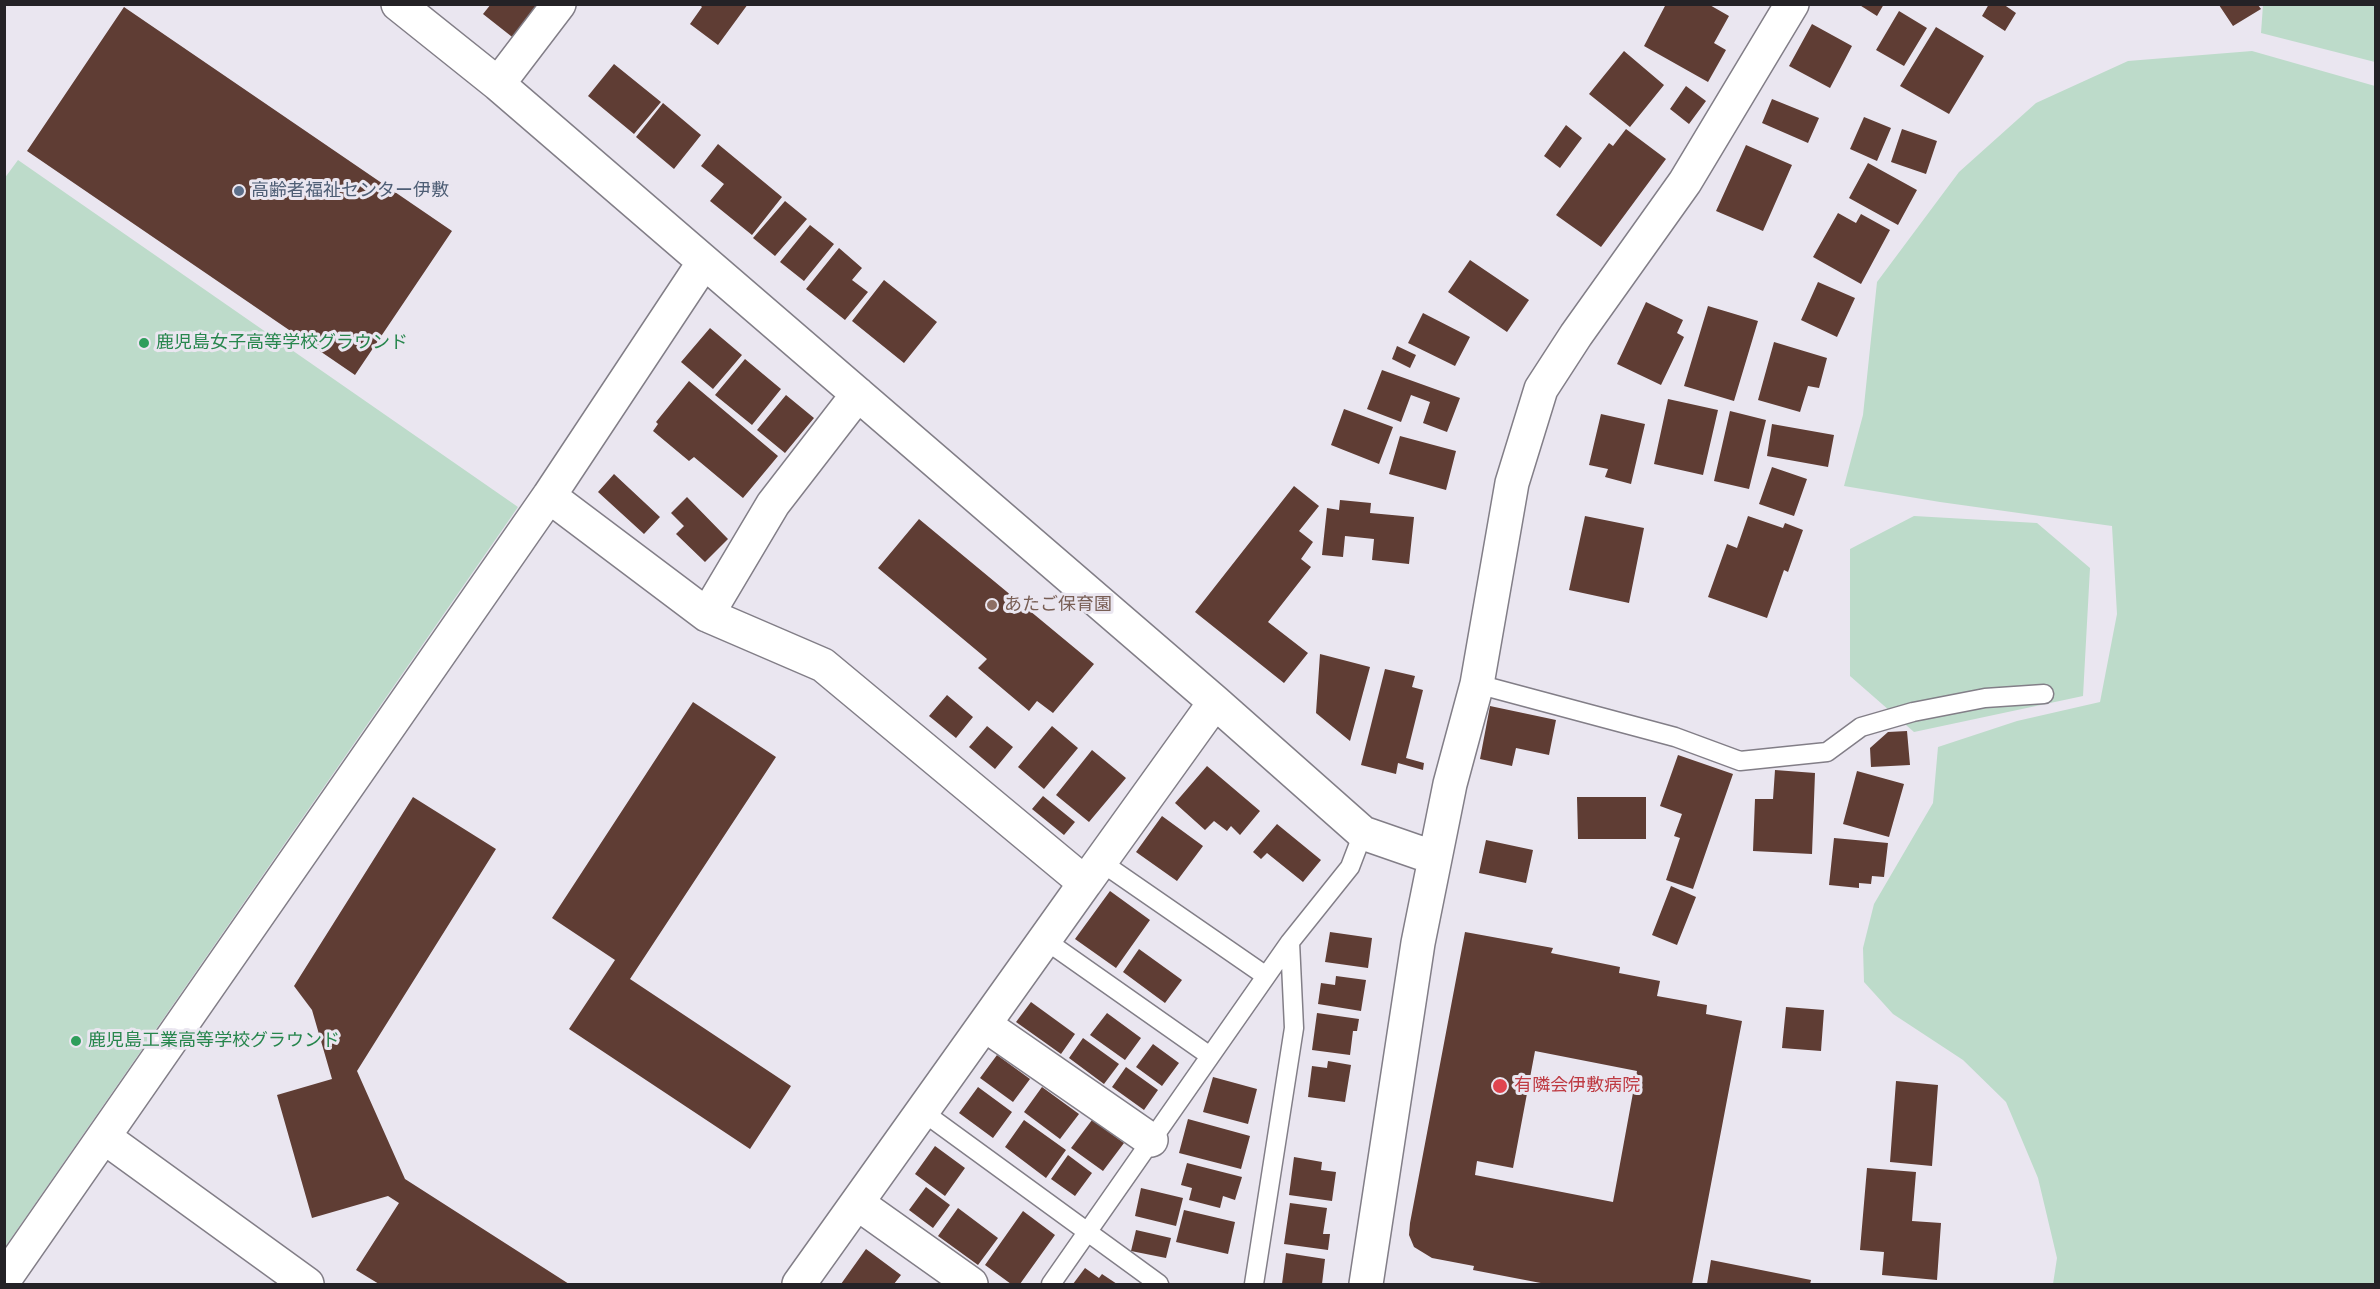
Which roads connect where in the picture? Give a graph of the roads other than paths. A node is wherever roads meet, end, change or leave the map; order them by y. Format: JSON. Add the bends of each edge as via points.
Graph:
{"nodes":[{"id":1,"x":398,"y":4,"type":"edge"},
{"id":2,"x":559,"y":4,"type":"edge"},
{"id":3,"x":1792,"y":4,"type":"edge"},
{"id":4,"x":498,"y":84,"type":"junction"},
{"id":5,"x":704,"y":262,"type":"junction"},
{"id":6,"x":858,"y":394,"type":"junction"},
{"id":7,"x":549,"y":496,"type":"junction"},
{"id":8,"x":707,"y":615,"type":"junction"},
{"id":9,"x":1477,"y":684,"type":"junction"},
{"id":10,"x":2044,"y":694,"type":"dead end"},
{"id":11,"x":1215,"y":702,"type":"junction"},
{"id":12,"x":1363,"y":833,"type":"junction"},
{"id":13,"x":1436,"y":858,"type":"junction"},
{"id":14,"x":1093,"y":873,"type":"junction"},
{"id":15,"x":1045,"y":940,"type":"junction"},
{"id":16,"x":1290,"y":942,"type":"junction"},
{"id":17,"x":1266,"y":976,"type":"junction"},
{"id":18,"x":985,"y":1025,"type":"junction"},
{"id":19,"x":1210,"y":1056,"type":"junction"},
{"id":20,"x":923,"y":1112,"type":"junction"},
{"id":21,"x":104,"y":1137,"type":"junction"},
{"id":22,"x":1151,"y":1140,"type":"junction"},
{"id":23,"x":857,"y":1203,"type":"junction"},
{"id":24,"x":1087,"y":1232,"type":"junction"},
{"id":25,"x":4,"y":1280,"type":"edge"},
{"id":26,"x":307,"y":1284,"type":"edge"},
{"id":27,"x":799,"y":1284,"type":"edge"},
{"id":28,"x":971,"y":1284,"type":"edge"},
{"id":29,"x":1051,"y":1284,"type":"edge"},
{"id":30,"x":1159,"y":1284,"type":"edge"},
{"id":31,"x":1254,"y":1284,"type":"edge"},
{"id":32,"x":1366,"y":1284,"type":"edge"}],
"edges":[{"from":1,"to":4,"type":"street"},
{"from":2,"to":4,"type":"street"},
{"from":3,"to":9,"type":"street","via":[[1685,182],[1541,389],[1512,483]]},
{"from":4,"to":5,"type":"street"},
{"from":5,"to":6,"type":"street"},
{"from":5,"to":7,"type":"street"},
{"from":6,"to":8,"type":"street","via":[[773,504]]},
{"from":6,"to":11,"type":"street"},
{"from":7,"to":8,"type":"street"},
{"from":7,"to":21,"type":"street"},
{"from":8,"to":14,"type":"street","via":[[823,665]]},
{"from":9,"to":10,"type":"lane","via":[[1675,737],[1740,761],[1827,752],[1861,727],[1913,712],[1985,698]]},
{"from":9,"to":13,"type":"street","via":[[1450,784]]},
{"from":11,"to":12,"type":"street"},
{"from":11,"to":14,"type":"street"},
{"from":12,"to":13,"type":"street"},
{"from":12,"to":16,"type":"lane","via":[[1350,867]]},
{"from":13,"to":32,"type":"street","via":[[1418,943]]},
{"from":14,"to":15,"type":"street"},
{"from":14,"to":17,"type":"lane"},
{"from":15,"to":18,"type":"street"},
{"from":15,"to":19,"type":"lane"},
{"from":16,"to":17,"type":"lane"},
{"from":16,"to":31,"type":"lane","via":[[1294,1028]]},
{"from":17,"to":19,"type":"lane"},
{"from":18,"to":20,"type":"street"},
{"from":18,"to":22,"type":"street"},
{"from":19,"to":22,"type":"lane"},
{"from":20,"to":23,"type":"street"},
{"from":20,"to":24,"type":"lane"},
{"from":21,"to":25,"type":"street"},
{"from":21,"to":26,"type":"street"},
{"from":22,"to":24,"type":"lane"},
{"from":23,"to":27,"type":"street"},
{"from":23,"to":28,"type":"street"},
{"from":24,"to":29,"type":"lane"},
{"from":24,"to":30,"type":"lane"}]}
